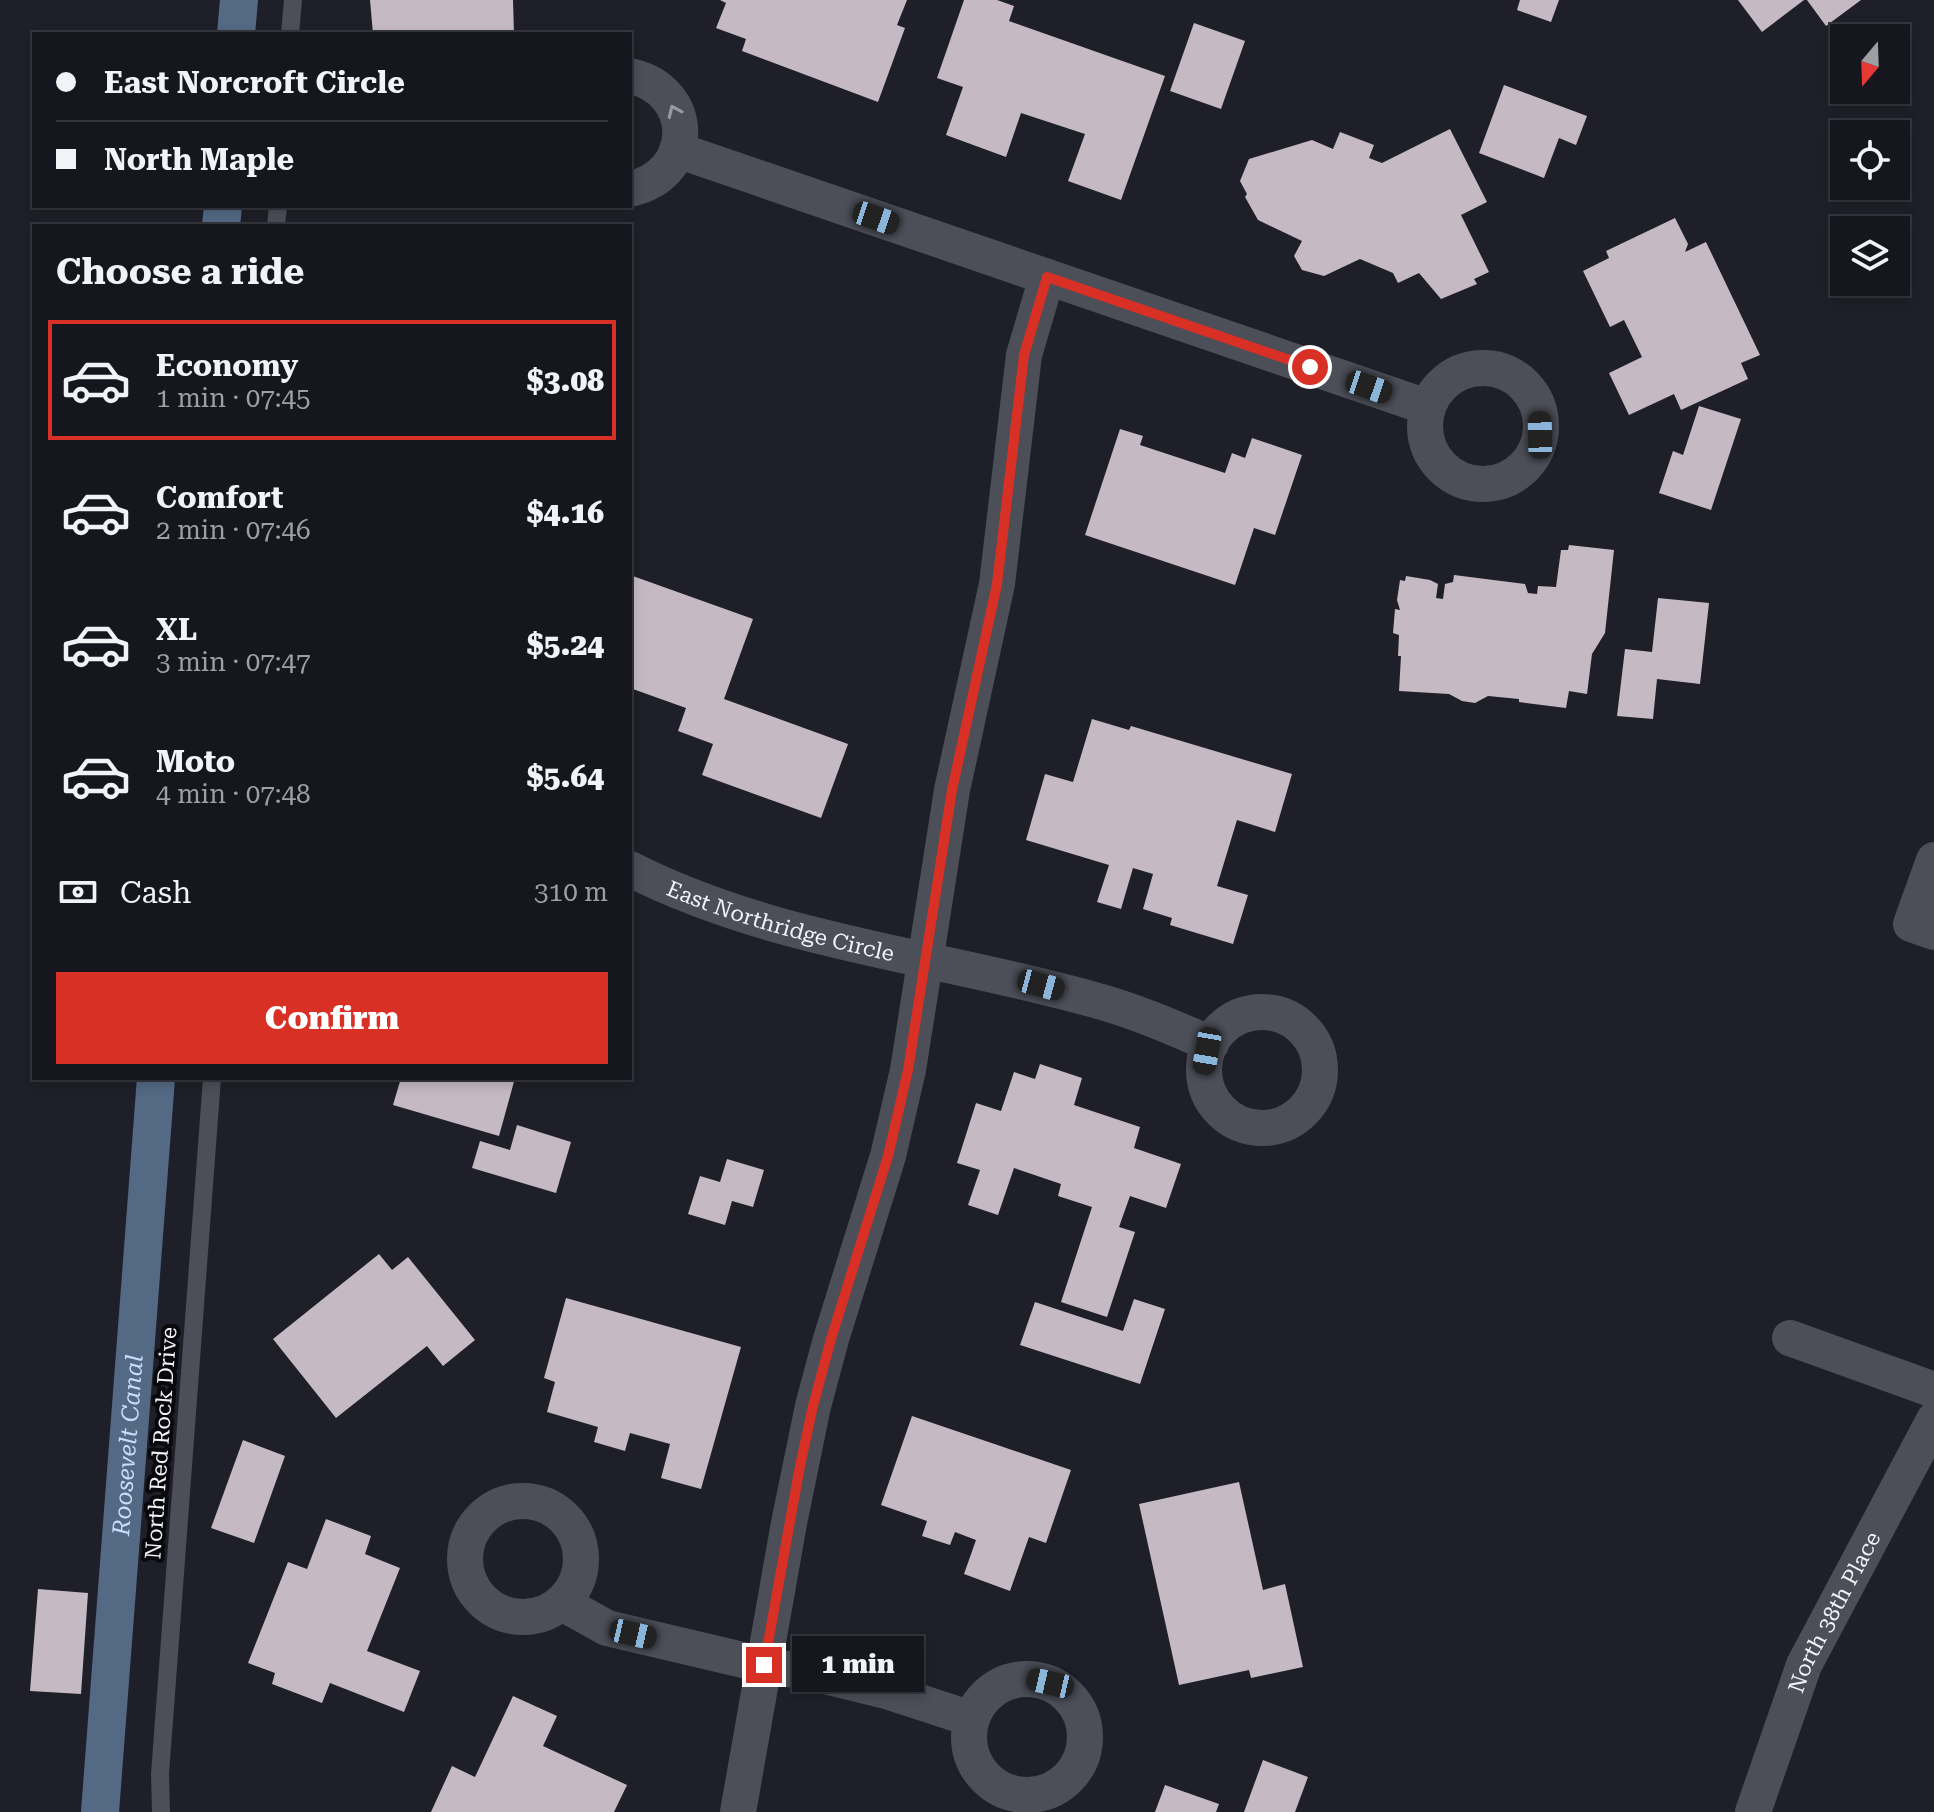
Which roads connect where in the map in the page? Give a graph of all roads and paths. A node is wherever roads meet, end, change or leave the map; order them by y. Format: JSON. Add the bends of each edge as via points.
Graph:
{"nodes":[{"id":1,"x":293,"y":0,"type":"edge"},
{"id":2,"x":290,"y":32,"type":"edge"},
{"id":3,"x":632,"y":76,"type":"edge"},
{"id":4,"x":677,"y":150,"type":"junction"},
{"id":5,"x":632,"y":189,"type":"edge"},
{"id":6,"x":1047,"y":277,"type":"junction"},
{"id":7,"x":1427,"y":407,"type":"dead end"},
{"id":8,"x":1934,"y":860,"type":"edge"},
{"id":9,"x":632,"y":870,"type":"edge"},
{"id":10,"x":1934,"y":932,"type":"edge"},
{"id":11,"x":926,"y":961,"type":"junction"},
{"id":12,"x":1211,"y":1044,"type":"dead end"},
{"id":13,"x":212,"y":1080,"type":"edge"},
{"id":14,"x":1790,"y":1338,"type":"dead end"},
{"id":15,"x":1934,"y":1390,"type":"edge"},
{"id":16,"x":1934,"y":1420,"type":"edge"},
{"id":17,"x":562,"y":1603,"type":"dead end"},
{"id":18,"x":764,"y":1665,"type":"junction"},
{"id":19,"x":972,"y":1719,"type":"dead end"},
{"id":20,"x":161,"y":1812,"type":"edge"},
{"id":21,"x":738,"y":1812,"type":"edge"},
{"id":22,"x":1753,"y":1812,"type":"edge"}],
"edges":[{"from":1,"to":2,"type":"lane"},
{"from":4,"to":3,"type":"street","one_way":true,"via":[[680,123],[673,104],[645,79]]},
{"from":4,"to":5,"type":"street","via":[[661,176]]},
{"from":4,"to":6,"type":"street"},
{"from":6,"to":7,"type":"street"},
{"from":6,"to":11,"type":"street","via":[[1024,355],[997,584],[952,790]]},
{"from":8,"to":10,"type":"street","via":[[1911,924]]},
{"from":9,"to":11,"type":"street","name":"East Northridge Circle","via":[[761,921]]},
{"from":11,"to":12,"type":"street","name":"East Northridge Circle","via":[[1095,1000]]},
{"from":11,"to":18,"type":"street","via":[[888,1156],[813,1406]]},
{"from":13,"to":20,"type":"lane","name":"North Red Rock Drive"},
{"from":14,"to":15,"type":"street"},
{"from":16,"to":22,"type":"street","name":"North 38th Place","via":[[1804,1665]]},
{"from":17,"to":18,"type":"street","via":[[607,1628]]},
{"from":18,"to":19,"type":"street","via":[[886,1691]]},
{"from":18,"to":21,"type":"street"}]}
